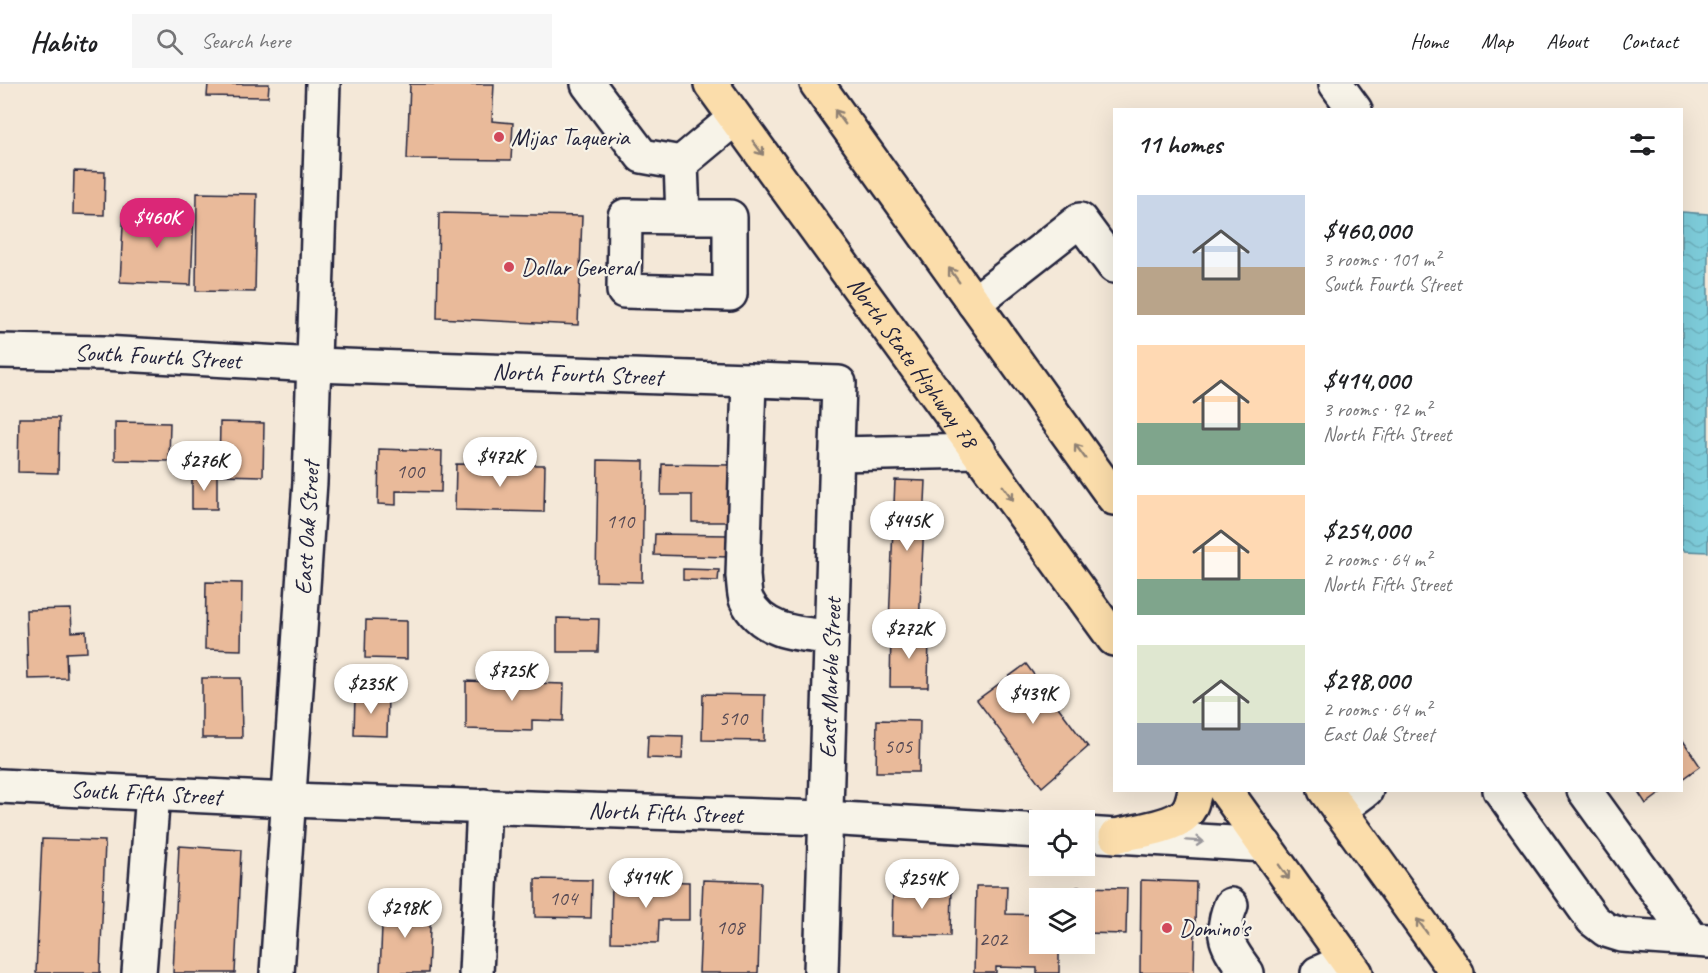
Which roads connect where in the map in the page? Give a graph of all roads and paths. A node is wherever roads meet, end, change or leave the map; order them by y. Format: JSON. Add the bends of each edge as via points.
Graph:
{"nodes":[{"id":1,"x":323,"y":84,"type":"edge"},
{"id":2,"x":588,"y":84,"type":"edge"},
{"id":3,"x":711,"y":84,"type":"edge"},
{"id":4,"x":817,"y":84,"type":"edge"},
{"id":5,"x":1336,"y":84,"type":"edge"},
{"id":6,"x":1354,"y":108,"type":"edge"},
{"id":7,"x":735,"y":118,"type":"junction"},
{"id":8,"x":681,"y":164,"type":"junction"},
{"id":9,"x":683,"y":217,"type":"dead end"},
{"id":10,"x":1113,"y":265,"type":"edge"},
{"id":11,"x":974,"y":303,"type":"junction"},
{"id":12,"x":0,"y":351,"type":"edge"},
{"id":13,"x":315,"y":365,"type":"junction"},
{"id":14,"x":749,"y":380,"type":"junction"},
{"id":15,"x":839,"y":383,"type":"joint"},
{"id":16,"x":978,"y":452,"type":"junction"},
{"id":17,"x":837,"y":454,"type":"junction"},
{"id":18,"x":1113,"y":497,"type":"edge"},
{"id":19,"x":831,"y":637,"type":"junction"},
{"id":20,"x":1113,"y":638,"type":"edge"},
{"id":21,"x":0,"y":786,"type":"edge"},
{"id":22,"x":1195,"y":792,"type":"edge"},
{"id":23,"x":1226,"y":792,"type":"edge"},
{"id":24,"x":1359,"y":792,"type":"edge"},
{"id":25,"x":1501,"y":792,"type":"edge"},
{"id":26,"x":1586,"y":792,"type":"edge"},
{"id":27,"x":153,"y":793,"type":"junction"},
{"id":28,"x":290,"y":800,"type":"junction"},
{"id":29,"x":1332,"y":800,"type":"edge"},
{"id":30,"x":484,"y":806,"type":"junction"},
{"id":31,"x":825,"y":818,"type":"junction"},
{"id":32,"x":1029,"y":830,"type":"edge"},
{"id":33,"x":1100,"y":835,"type":"edge"},
{"id":34,"x":1265,"y":845,"type":"junction"},
{"id":35,"x":1231,"y":905,"type":"dead end"},
{"id":36,"x":1700,"y":939,"type":"edge"},
{"id":37,"x":1351,"y":966,"type":"edge"},
{"id":38,"x":139,"y":973,"type":"edge"},
{"id":39,"x":277,"y":973,"type":"edge"},
{"id":40,"x":476,"y":973,"type":"edge"},
{"id":41,"x":821,"y":973,"type":"edge"},
{"id":42,"x":1247,"y":973,"type":"edge"},
{"id":43,"x":1318,"y":973,"type":"edge"},
{"id":44,"x":1456,"y":973,"type":"edge"}],
"edges":[{"from":1,"to":13,"type":"street","name":"East Oak Street"},
{"from":2,"to":8,"type":"street","via":[[642,156]]},
{"from":3,"to":7,"type":"main road","name":"North State Highway 78"},
{"from":11,"to":4,"type":"main road","one_way":true},
{"from":5,"to":6,"type":"street"},
{"from":7,"to":8,"type":"street"},
{"from":7,"to":16,"type":"main road","name":"North State Highway 78","one_way":true},
{"from":8,"to":9,"type":"street"},
{"from":10,"to":11,"type":"street","via":[[1080,220]]},
{"from":18,"to":11,"type":"main road","one_way":true},
{"from":12,"to":13,"type":"street","name":"South Fourth Street"},
{"from":13,"to":14,"type":"street","name":"North Fourth Street"},
{"from":13,"to":28,"type":"street","name":"East Oak Street"},
{"from":14,"to":15,"type":"street","name":"North Fourth Street"},
{"from":14,"to":19,"type":"street","via":[[743,576],[746,599],[758,616],[774,628]]},
{"from":15,"to":17,"type":"street","name":"East Marble Street"},
{"from":16,"to":17,"type":"street"},
{"from":16,"to":20,"type":"main road","name":"North State Highway 78","one_way":true},
{"from":17,"to":19,"type":"street","name":"East Marble Street"},
{"from":19,"to":31,"type":"street","name":"East Marble Street"},
{"from":21,"to":27,"type":"street","name":"South Fifth Street"},
{"from":22,"to":33,"type":"main road","via":[[1183,816],[1155,827]]},
{"from":23,"to":34,"type":"main road"},
{"from":24,"to":29,"type":"street"},
{"from":25,"to":36,"type":"street","via":[[1593,920],[1605,930],[1622,935]]},
{"from":26,"to":36,"type":"street"},
{"from":27,"to":28,"type":"street","name":"South Fifth Street"},
{"from":27,"to":38,"type":"street"},
{"from":28,"to":30,"type":"street","name":"North Fifth Street"},
{"from":28,"to":39,"type":"street","name":"East Oak Street"},
{"from":44,"to":29,"type":"main road","one_way":true},
{"from":30,"to":31,"type":"street","name":"North Fifth Street"},
{"from":30,"to":40,"type":"street"},
{"from":31,"to":32,"type":"street","name":"North Fifth Street"},
{"from":31,"to":41,"type":"street","name":"East Marble Street"},
{"from":33,"to":34,"type":"street","one_way":true},
{"from":34,"to":37,"type":"main road","one_way":true},
{"from":35,"to":42,"type":"street","via":[[1224,922],[1228,946]]},
{"from":37,"to":43,"type":"street"}]}
